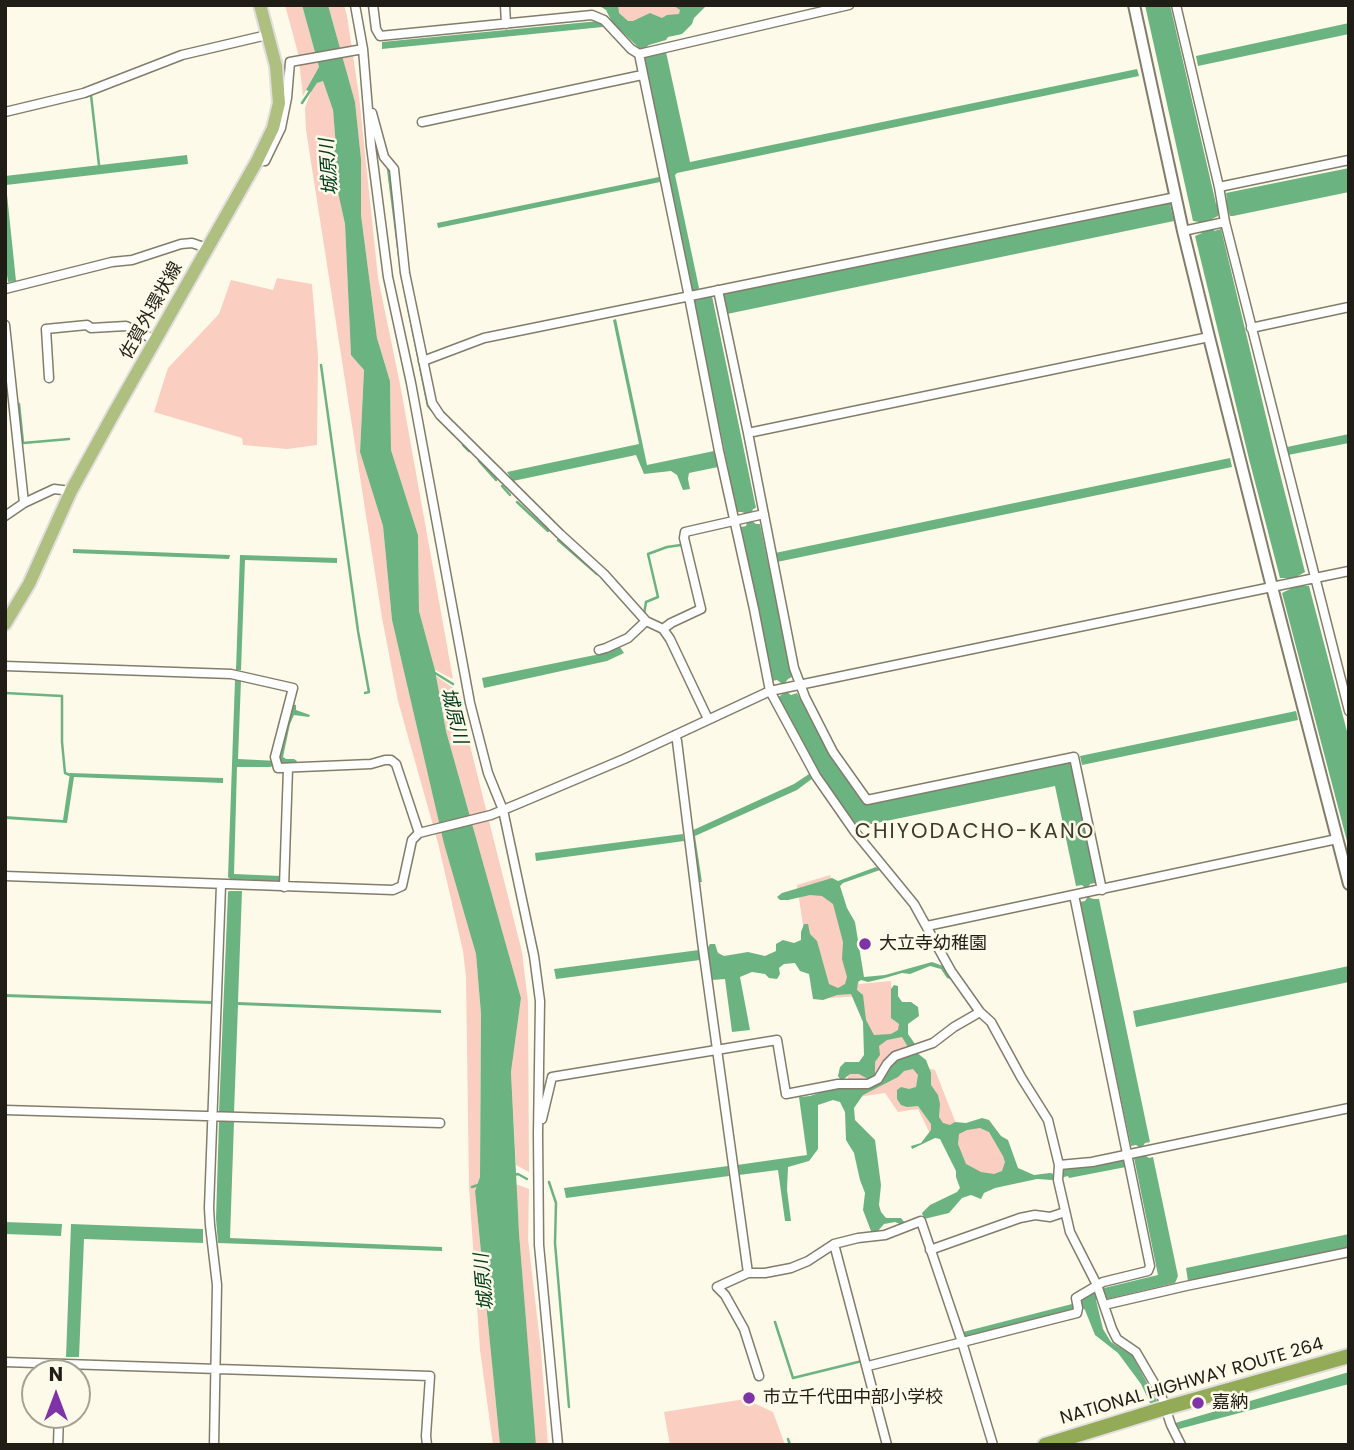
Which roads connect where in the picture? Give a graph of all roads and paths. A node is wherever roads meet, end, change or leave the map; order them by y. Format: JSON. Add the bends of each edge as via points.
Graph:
{"nodes":[{"id":1,"x":260,"y":5,"type":"edge"},
{"id":2,"x":355,"y":5,"type":"edge"},
{"id":3,"x":373,"y":5,"type":"edge"},
{"id":4,"x":505,"y":5,"type":"edge"},
{"id":5,"x":849,"y":5,"type":"edge"},
{"id":6,"x":1134,"y":5,"type":"edge"},
{"id":7,"x":1176,"y":5,"type":"edge"},
{"id":8,"x":835,"y":7,"type":"edge"},
{"id":9,"x":506,"y":24,"type":"junction"},
{"id":10,"x":267,"y":35,"type":"junction"},
{"id":11,"x":363,"y":49,"type":"junction"},
{"id":12,"x":639,"y":54,"type":"junction"},
{"id":13,"x":642,"y":75,"type":"junction"},
{"id":14,"x":368,"y":96,"type":"junction"},
{"id":15,"x":5,"y":112,"type":"edge"},
{"id":16,"x":422,"y":122,"type":"dead end"},
{"id":17,"x":1349,"y":160,"type":"edge"},
{"id":18,"x":257,"y":161,"type":"junction"},
{"id":19,"x":1219,"y":187,"type":"junction"},
{"id":20,"x":1176,"y":197,"type":"junction"},
{"id":21,"x":1225,"y":222,"type":"junction"},
{"id":22,"x":1184,"y":231,"type":"junction"},
{"id":23,"x":207,"y":248,"type":"junction"},
{"id":24,"x":5,"y":289,"type":"edge"},
{"id":25,"x":718,"y":290,"type":"junction"},
{"id":26,"x":694,"y":296,"type":"junction"},
{"id":27,"x":1349,"y":307,"type":"edge"},
{"id":28,"x":5,"y":325,"type":"edge"},
{"id":29,"x":1251,"y":328,"type":"junction"},
{"id":30,"x":1209,"y":337,"type":"junction"},
{"id":31,"x":155,"y":340,"type":"junction"},
{"id":32,"x":423,"y":361,"type":"junction"},
{"id":33,"x":49,"y":378,"type":"dead end"},
{"id":34,"x":748,"y":433,"type":"junction"},
{"id":35,"x":71,"y":491,"type":"junction"},
{"id":36,"x":24,"y":503,"type":"junction"},
{"id":37,"x":764,"y":514,"type":"junction"},
{"id":38,"x":5,"y":516,"type":"edge"},
{"id":39,"x":734,"y":520,"type":"junction"},
{"id":40,"x":1349,"y":570,"type":"edge"},
{"id":41,"x":1314,"y":578,"type":"junction"},
{"id":42,"x":1272,"y":587,"type":"junction"},
{"id":43,"x":646,"y":621,"type":"junction"},
{"id":44,"x":5,"y":624,"type":"edge"},
{"id":45,"x":663,"y":629,"type":"junction"},
{"id":46,"x":599,"y":650,"type":"dead end"},
{"id":47,"x":5,"y":666,"type":"edge"},
{"id":48,"x":799,"y":684,"type":"junction"},
{"id":49,"x":770,"y":691,"type":"junction"},
{"id":50,"x":1349,"y":711,"type":"edge"},
{"id":51,"x":708,"y":719,"type":"junction"},
{"id":52,"x":674,"y":735,"type":"junction"},
{"id":53,"x":288,"y":768,"type":"junction"},
{"id":54,"x":503,"y":810,"type":"junction"},
{"id":55,"x":422,"y":833,"type":"junction"},
{"id":56,"x":1337,"y":839,"type":"junction"},
{"id":57,"x":5,"y":876,"type":"edge"},
{"id":58,"x":1349,"y":884,"type":"edge"},
{"id":59,"x":221,"y":885,"type":"junction"},
{"id":60,"x":284,"y":887,"type":"junction"},
{"id":61,"x":1102,"y":890,"type":"junction"},
{"id":62,"x":1074,"y":895,"type":"junction"},
{"id":63,"x":927,"y":926,"type":"junction"},
{"id":64,"x":980,"y":1012,"type":"junction"},
{"id":65,"x":717,"y":1050,"type":"junction"},
{"id":66,"x":1349,"y":1108,"type":"edge"},
{"id":67,"x":5,"y":1110,"type":"edge"},
{"id":68,"x":213,"y":1116,"type":"junction"},
{"id":69,"x":440,"y":1123,"type":"dead end"},
{"id":70,"x":538,"y":1133,"type":"junction"},
{"id":71,"x":1128,"y":1154,"type":"junction"},
{"id":72,"x":1059,"y":1172,"type":"junction"},
{"id":73,"x":1065,"y":1212,"type":"junction"},
{"id":74,"x":834,"y":1244,"type":"junction"},
{"id":75,"x":930,"y":1250,"type":"junction"},
{"id":76,"x":1349,"y":1252,"type":"edge"},
{"id":77,"x":747,"y":1273,"type":"junction"},
{"id":78,"x":1100,"y":1294,"type":"junction"},
{"id":79,"x":962,"y":1342,"type":"junction"},
{"id":80,"x":1349,"y":1356,"type":"edge"},
{"id":81,"x":868,"y":1366,"type":"junction"},
{"id":82,"x":91,"y":1368,"type":"edge"},
{"id":83,"x":216,"y":1369,"type":"junction"},
{"id":84,"x":759,"y":1376,"type":"dead end"},
{"id":85,"x":1165,"y":1408,"type":"junction"},
{"id":86,"x":214,"y":1445,"type":"edge"},
{"id":87,"x":427,"y":1445,"type":"edge"},
{"id":88,"x":558,"y":1445,"type":"edge"},
{"id":89,"x":887,"y":1445,"type":"edge"},
{"id":90,"x":993,"y":1445,"type":"edge"},
{"id":91,"x":1045,"y":1445,"type":"edge"},
{"id":92,"x":1181,"y":1445,"type":"edge"}],
"edges":[{"from":1,"to":10,"type":"main road","name":"佐賀外環状線"},
{"from":2,"to":11,"type":"street"},
{"from":3,"to":9,"type":"street","via":[[380,36]]},
{"from":4,"to":9,"type":"street"},
{"from":5,"to":8,"type":"street"},
{"from":6,"to":20,"type":"street"},
{"from":7,"to":19,"type":"street"},
{"from":8,"to":12,"type":"street"},
{"from":9,"to":12,"type":"street","via":[[598,16]]},
{"from":10,"to":15,"type":"street","via":[[182,55],[83,93]]},
{"from":10,"to":18,"type":"main road","name":"佐賀外環状線","via":[[279,103]]},
{"from":11,"to":14,"type":"street"},
{"from":11,"to":18,"type":"street","via":[[290,62],[281,128],[265,161]]},
{"from":12,"to":13,"type":"street"},
{"from":13,"to":16,"type":"street"},
{"from":13,"to":26,"type":"street"},
{"from":14,"to":32,"type":"street","via":[[384,157],[394,169],[405,272]]},
{"from":14,"to":54,"type":"street","via":[[388,277],[470,703]]},
{"from":17,"to":19,"type":"street"},
{"from":18,"to":23,"type":"main road","name":"佐賀外環状線"},
{"from":19,"to":21,"type":"street"},
{"from":20,"to":22,"type":"street"},
{"from":20,"to":25,"type":"street"},
{"from":21,"to":22,"type":"street"},
{"from":21,"to":29,"type":"street"},
{"from":22,"to":30,"type":"street"},
{"from":23,"to":24,"type":"street","via":[[181,244]]},
{"from":23,"to":31,"type":"main road","name":"佐賀外環状線"},
{"from":25,"to":26,"type":"street"},
{"from":25,"to":34,"type":"street"},
{"from":26,"to":32,"type":"street","via":[[484,338]]},
{"from":26,"to":39,"type":"street"},
{"from":27,"to":29,"type":"street"},
{"from":28,"to":36,"type":"street"},
{"from":29,"to":41,"type":"street"},
{"from":30,"to":34,"type":"street"},
{"from":30,"to":42,"type":"street"},
{"from":31,"to":33,"type":"street","via":[[126,326],[46,329]]},
{"from":31,"to":35,"type":"main road","name":"佐賀外環状線"},
{"from":32,"to":43,"type":"street","via":[[432,403],[440,415],[604,574]]},
{"from":34,"to":37,"type":"street"},
{"from":35,"to":36,"type":"street","via":[[54,489]]},
{"from":35,"to":44,"type":"main road","name":"佐賀外環状線","via":[[29,584]]},
{"from":36,"to":38,"type":"street"},
{"from":37,"to":39,"type":"street"},
{"from":37,"to":48,"type":"street"},
{"from":39,"to":45,"type":"street","via":[[685,532],[701,609]]},
{"from":39,"to":49,"type":"street"},
{"from":40,"to":41,"type":"street"},
{"from":41,"to":42,"type":"street"},
{"from":41,"to":50,"type":"street"},
{"from":42,"to":48,"type":"street"},
{"from":42,"to":56,"type":"street"},
{"from":43,"to":45,"type":"street"},
{"from":43,"to":46,"type":"street","via":[[628,638]]},
{"from":45,"to":51,"type":"street"},
{"from":47,"to":53,"type":"street","via":[[231,674],[293,688],[276,763],[278,768]]},
{"from":48,"to":49,"type":"street"},
{"from":48,"to":61,"type":"street","via":[[834,752],[867,800],[1074,757]]},
{"from":49,"to":51,"type":"street"},
{"from":49,"to":63,"type":"street","via":[[843,817]]},
{"from":51,"to":52,"type":"street"},
{"from":52,"to":54,"type":"street"},
{"from":52,"to":65,"type":"street"},
{"from":53,"to":55,"type":"street","via":[[391,760]]},
{"from":53,"to":60,"type":"street"},
{"from":54,"to":55,"type":"street"},
{"from":54,"to":70,"type":"street","via":[[540,1001]]},
{"from":55,"to":60,"type":"street","via":[[412,840],[402,887]]},
{"from":56,"to":58,"type":"street"},
{"from":56,"to":61,"type":"street"},
{"from":57,"to":59,"type":"street"},
{"from":59,"to":60,"type":"street"},
{"from":59,"to":68,"type":"street"},
{"from":61,"to":62,"type":"street"},
{"from":62,"to":63,"type":"street"},
{"from":62,"to":71,"type":"street"},
{"from":63,"to":64,"type":"street"},
{"from":64,"to":65,"type":"street","via":[[933,1043],[895,1056],[878,1079],[868,1084],[786,1094],[777,1040]]},
{"from":64,"to":72,"type":"street","via":[[991,1022],[1048,1120]]},
{"from":65,"to":70,"type":"street","via":[[552,1077]]},
{"from":65,"to":77,"type":"street"},
{"from":66,"to":71,"type":"street"},
{"from":67,"to":68,"type":"street"},
{"from":68,"to":69,"type":"street"},
{"from":68,"to":83,"type":"street","via":[[209,1208],[217,1285]]},
{"from":70,"to":88,"type":"street","via":[[539,1245]]},
{"from":71,"to":72,"type":"street"},
{"from":71,"to":78,"type":"street","via":[[1150,1266]]},
{"from":72,"to":73,"type":"street"},
{"from":73,"to":75,"type":"street","via":[[1020,1218]]},
{"from":73,"to":78,"type":"street"},
{"from":74,"to":75,"type":"street","via":[[885,1235],[921,1221]]},
{"from":74,"to":77,"type":"street","via":[[791,1268]]},
{"from":74,"to":81,"type":"street"},
{"from":75,"to":79,"type":"street"},
{"from":76,"to":78,"type":"street","via":[[1199,1283]]},
{"from":77,"to":84,"type":"street","via":[[717,1287],[744,1329]]},
{"from":78,"to":79,"type":"street","via":[[1076,1298],[1077,1313]]},
{"from":78,"to":85,"type":"street","via":[[1117,1339],[1136,1352]]},
{"from":79,"to":81,"type":"street"},
{"from":79,"to":90,"type":"street"},
{"from":80,"to":85,"type":"highway","name":"NATIONAL HIGHWAY ROUTE 264"},
{"from":81,"to":89,"type":"street"},
{"from":82,"to":83,"type":"street"},
{"from":83,"to":86,"type":"street"},
{"from":83,"to":87,"type":"street","via":[[430,1376]]},
{"from":85,"to":91,"type":"highway","name":"NATIONAL HIGHWAY ROUTE 264"},
{"from":85,"to":92,"type":"street"}]}
